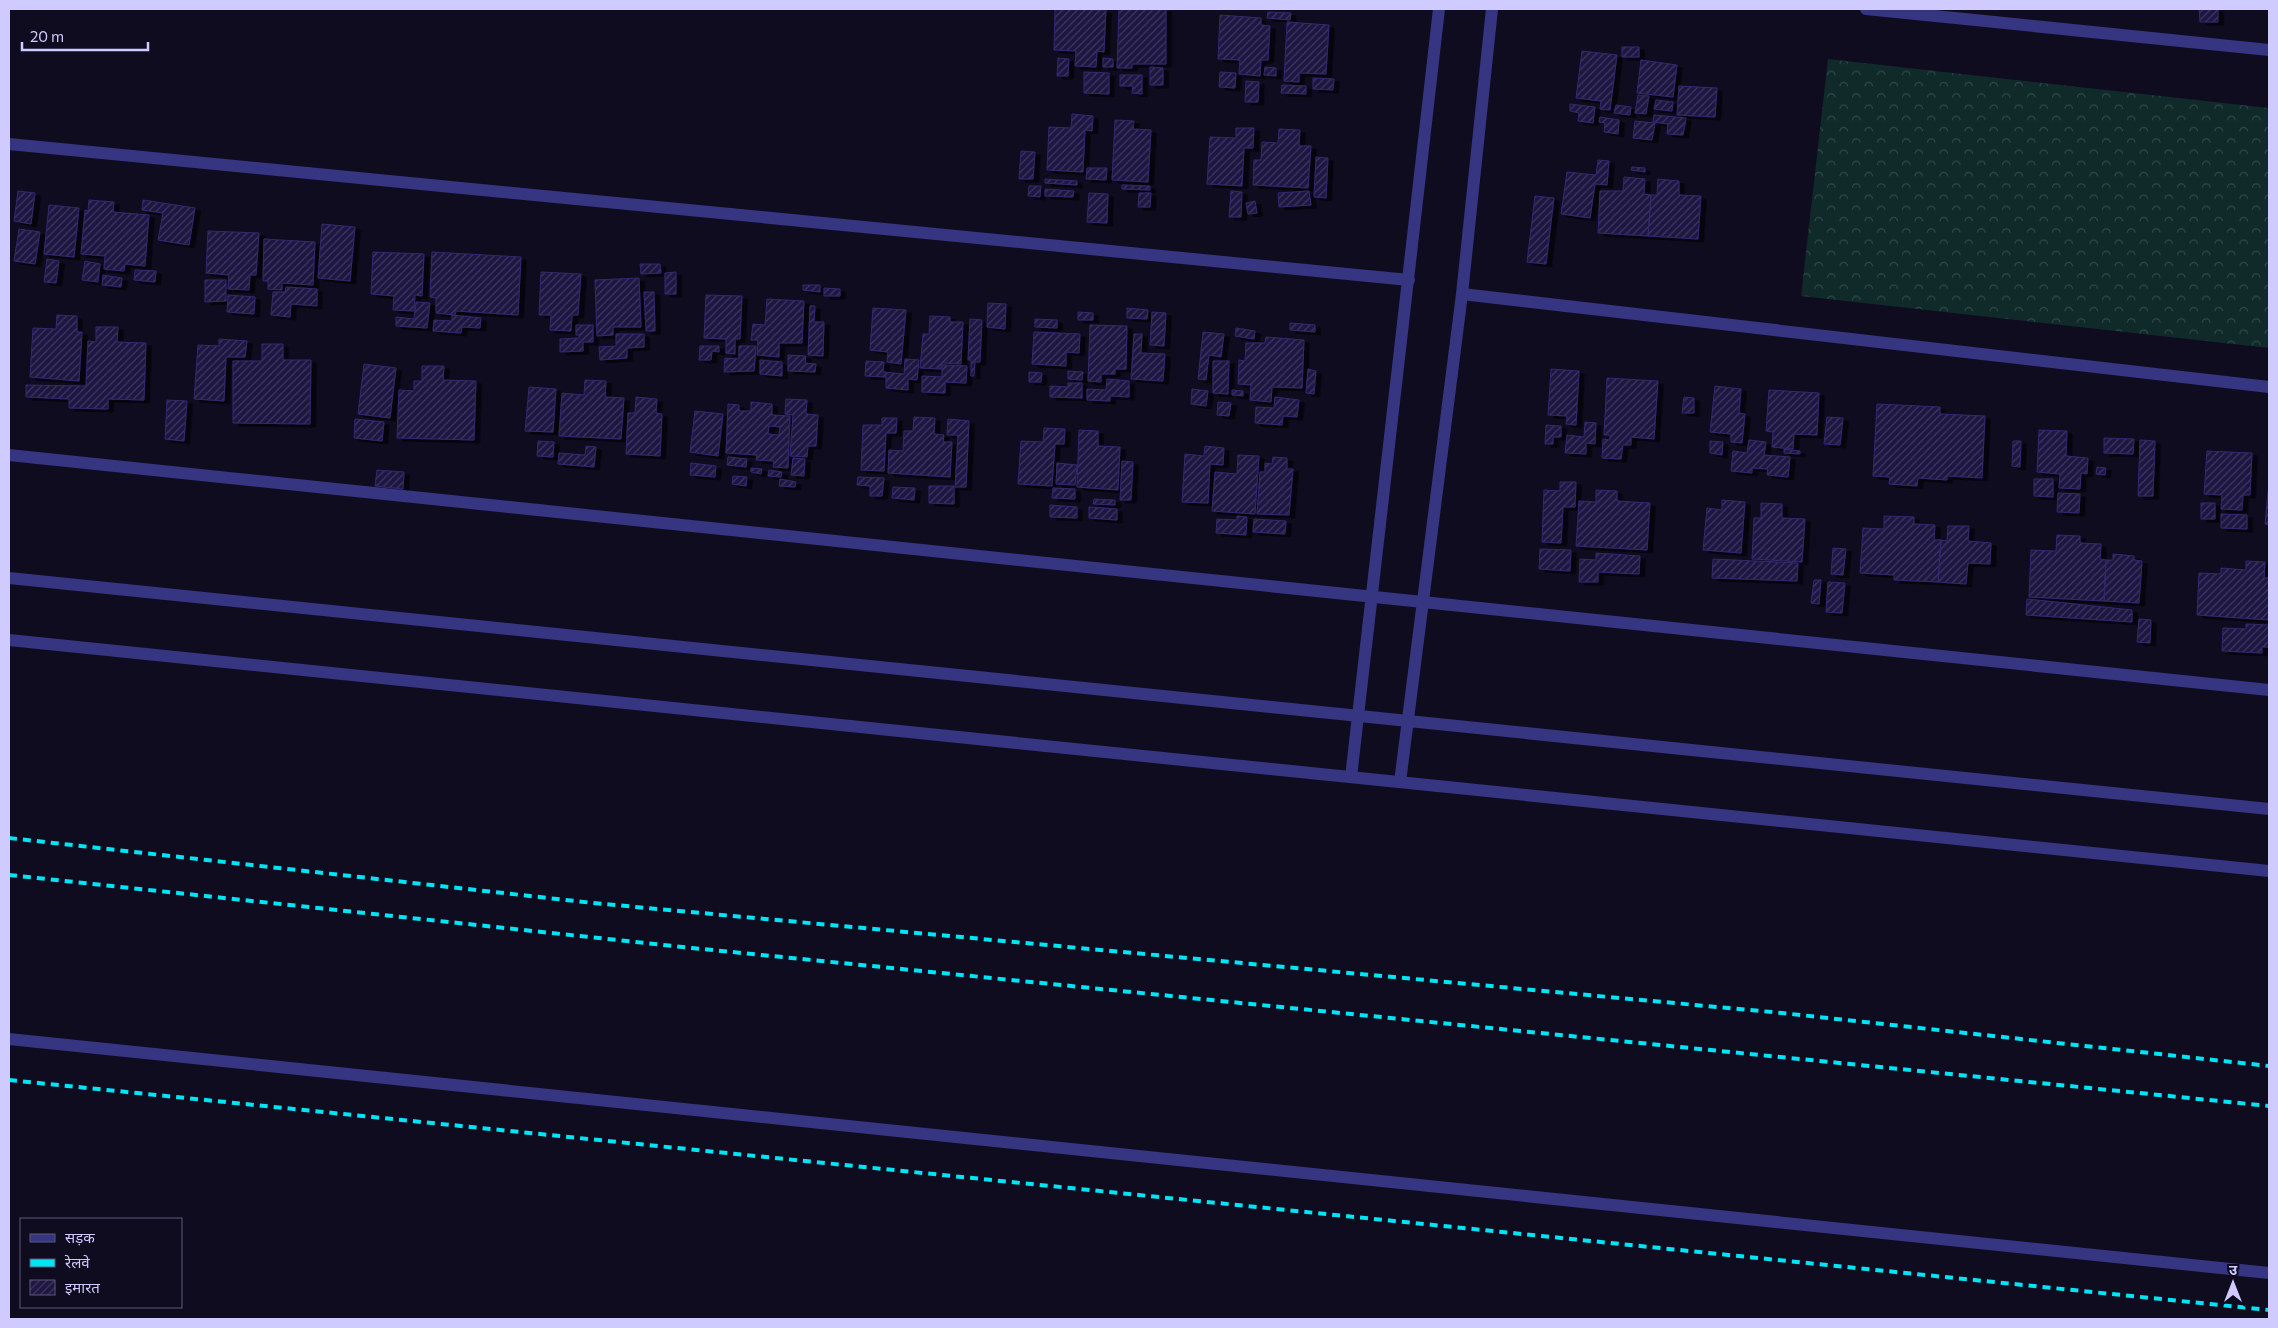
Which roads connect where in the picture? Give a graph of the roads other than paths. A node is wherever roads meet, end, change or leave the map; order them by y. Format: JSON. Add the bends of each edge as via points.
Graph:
{"nodes":[{"id":1,"x":1439,"y":9,"type":"edge"},
{"id":2,"x":1492,"y":9,"type":"edge"},
{"id":3,"x":1866,"y":9,"type":"edge"},
{"id":4,"x":2269,"y":50,"type":"edge"},
{"id":5,"x":9,"y":144,"type":"edge"},
{"id":6,"x":1409,"y":280,"type":"junction"},
{"id":7,"x":1462,"y":294,"type":"junction"},
{"id":8,"x":2269,"y":386,"type":"edge"},
{"id":9,"x":9,"y":455,"type":"edge"},
{"id":10,"x":9,"y":578,"type":"edge"},
{"id":11,"x":1372,"y":596,"type":"junction"},
{"id":12,"x":1422,"y":602,"type":"junction"},
{"id":13,"x":9,"y":640,"type":"edge"},
{"id":14,"x":2269,"y":690,"type":"edge"},
{"id":15,"x":1358,"y":716,"type":"junction"},
{"id":16,"x":1408,"y":721,"type":"junction"},
{"id":17,"x":1352,"y":777,"type":"junction"},
{"id":18,"x":1400,"y":782,"type":"junction"},
{"id":19,"x":2269,"y":809,"type":"edge"},
{"id":20,"x":2269,"y":871,"type":"edge"},
{"id":21,"x":9,"y":1039,"type":"edge"},
{"id":22,"x":2269,"y":1273,"type":"edge"}],
"edges":[{"from":1,"to":6,"type":"street"},
{"from":2,"to":7,"type":"street"},
{"from":3,"to":4,"type":"street"},
{"from":5,"to":6,"type":"street"},
{"from":6,"to":11,"type":"street"},
{"from":7,"to":8,"type":"street"},
{"from":7,"to":12,"type":"street"},
{"from":9,"to":11,"type":"street"},
{"from":10,"to":15,"type":"street"},
{"from":11,"to":12,"type":"street"},
{"from":11,"to":15,"type":"street"},
{"from":12,"to":14,"type":"street"},
{"from":12,"to":16,"type":"street"},
{"from":13,"to":17,"type":"street"},
{"from":15,"to":16,"type":"street"},
{"from":15,"to":17,"type":"street"},
{"from":16,"to":18,"type":"street"},
{"from":16,"to":19,"type":"street"},
{"from":17,"to":18,"type":"street"},
{"from":18,"to":20,"type":"street"},
{"from":21,"to":22,"type":"street"}]}
